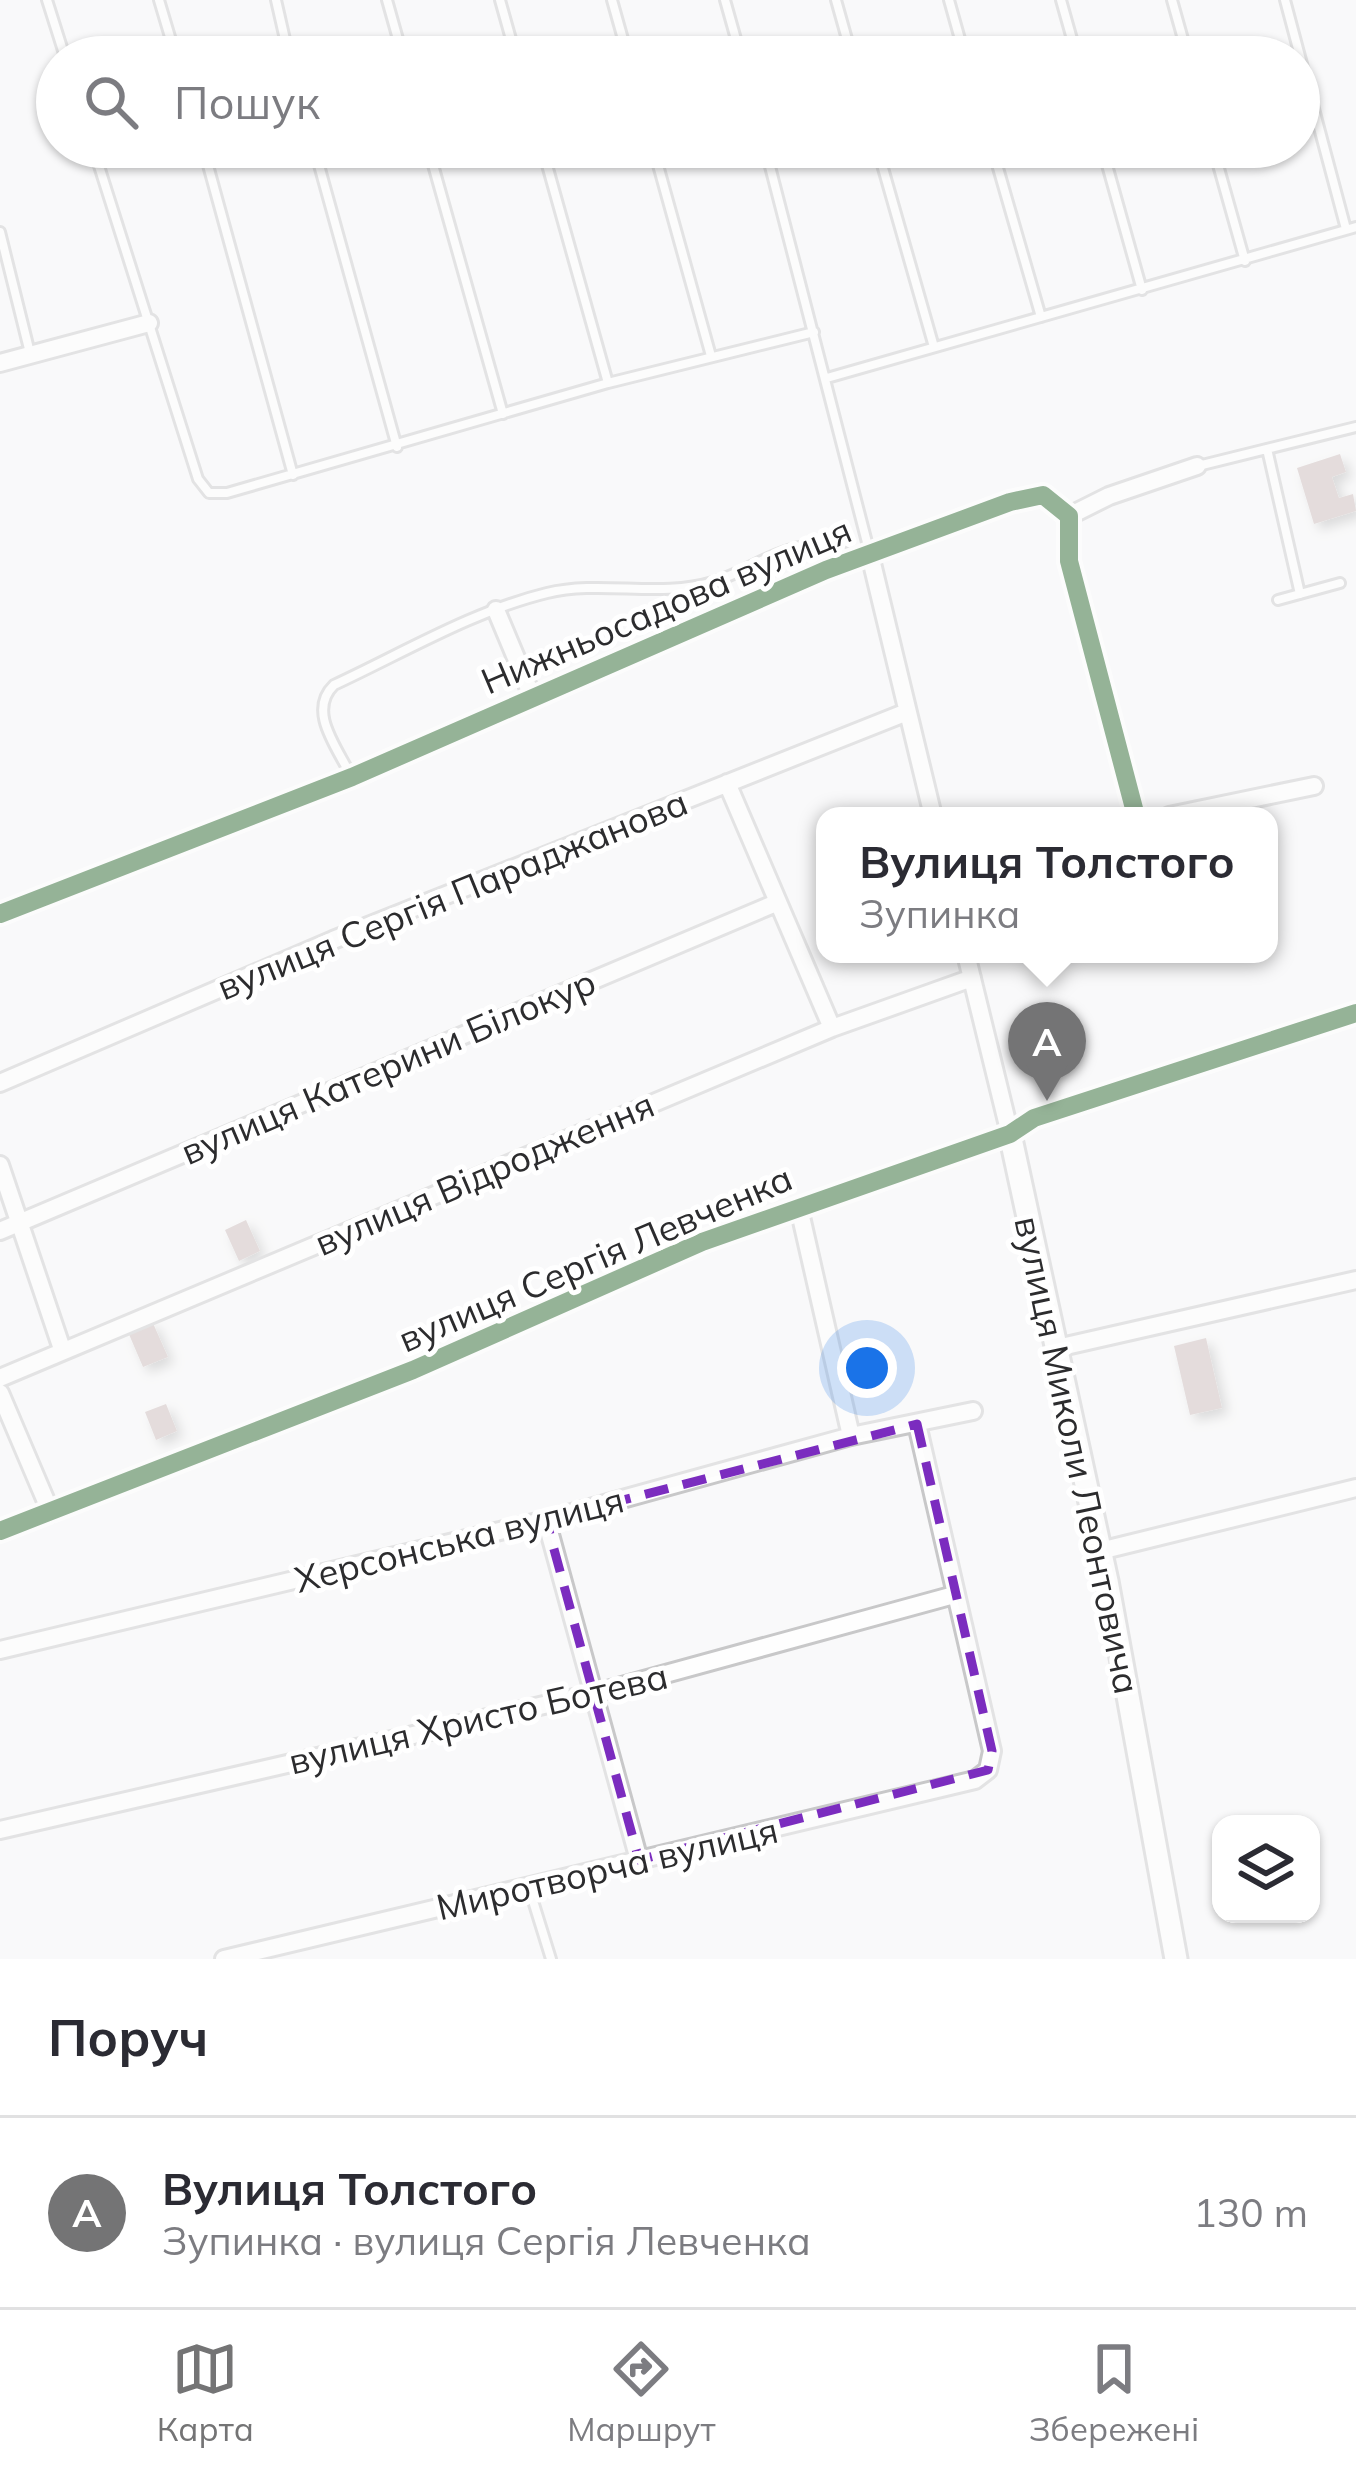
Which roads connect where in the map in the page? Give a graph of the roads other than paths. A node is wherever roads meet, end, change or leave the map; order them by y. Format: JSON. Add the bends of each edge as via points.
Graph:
{"nodes":[{"id":1,"x":47,"y":0,"type":"edge"},
{"id":2,"x":159,"y":0,"type":"edge"},
{"id":3,"x":276,"y":0,"type":"edge"},
{"id":4,"x":387,"y":0,"type":"edge"},
{"id":5,"x":500,"y":0,"type":"edge"},
{"id":6,"x":612,"y":0,"type":"edge"},
{"id":7,"x":724,"y":0,"type":"edge"},
{"id":8,"x":836,"y":0,"type":"edge"},
{"id":9,"x":949,"y":0,"type":"edge"},
{"id":10,"x":1061,"y":0,"type":"edge"},
{"id":11,"x":1172,"y":0,"type":"edge"},
{"id":12,"x":1285,"y":0,"type":"edge"},
{"id":13,"x":58,"y":36,"type":"edge"},
{"id":14,"x":170,"y":36,"type":"edge"},
{"id":15,"x":285,"y":36,"type":"edge"},
{"id":16,"x":397,"y":36,"type":"edge"},
{"id":17,"x":510,"y":36,"type":"edge"},
{"id":18,"x":622,"y":36,"type":"edge"},
{"id":19,"x":735,"y":36,"type":"edge"},
{"id":20,"x":846,"y":36,"type":"edge"},
{"id":21,"x":959,"y":36,"type":"edge"},
{"id":22,"x":1071,"y":36,"type":"edge"},
{"id":23,"x":1182,"y":36,"type":"edge"},
{"id":24,"x":1295,"y":36,"type":"edge"},
{"id":25,"x":1320,"y":121,"type":"edge"},
{"id":26,"x":100,"y":168,"type":"edge"},
{"id":27,"x":209,"y":168,"type":"edge"},
{"id":28,"x":320,"y":168,"type":"edge"},
{"id":29,"x":434,"y":168,"type":"edge"},
{"id":30,"x":548,"y":168,"type":"edge"},
{"id":31,"x":659,"y":168,"type":"edge"},
{"id":32,"x":771,"y":168,"type":"edge"},
{"id":33,"x":884,"y":168,"type":"edge"},
{"id":34,"x":998,"y":168,"type":"edge"},
{"id":35,"x":1108,"y":168,"type":"edge"},
{"id":36,"x":1219,"y":168,"type":"edge"},
{"id":37,"x":1351,"y":228,"type":"edge"},
{"id":38,"x":0,"y":232,"type":"edge"},
{"id":39,"x":1245,"y":261,"type":"junction"},
{"id":40,"x":1142,"y":290,"type":"junction"},
{"id":41,"x":1042,"y":317,"type":"junction"},
{"id":42,"x":149,"y":323,"type":"junction"},
{"id":43,"x":814,"y":332,"type":"junction"},
{"id":44,"x":934,"y":347,"type":"junction"},
{"id":45,"x":30,"y":354,"type":"junction"},
{"id":46,"x":711,"y":356,"type":"junction"},
{"id":47,"x":0,"y":363,"type":"edge"},
{"id":48,"x":827,"y":378,"type":"junction"},
{"id":49,"x":608,"y":383,"type":"junction"},
{"id":50,"x":503,"y":414,"type":"junction"},
{"id":51,"x":1356,"y":427,"type":"edge"},
{"id":52,"x":397,"y":446,"type":"junction"},
{"id":53,"x":1267,"y":449,"type":"junction"},
{"id":54,"x":1197,"y":466,"type":"joint"},
{"id":55,"x":293,"y":475,"type":"junction"},
{"id":56,"x":1069,"y":516,"type":"junction"},
{"id":57,"x":862,"y":558,"type":"junction"},
{"id":58,"x":1340,"y":583,"type":"dead end"},
{"id":59,"x":1300,"y":594,"type":"junction"},
{"id":60,"x":1278,"y":600,"type":"dead end"},
{"id":61,"x":496,"y":610,"type":"junction"},
{"id":62,"x":532,"y":696,"type":"junction"},
{"id":63,"x":908,"y":712,"type":"junction"},
{"id":64,"x":352,"y":777,"type":"junction"},
{"id":65,"x":727,"y":783,"type":"junction"},
{"id":66,"x":1314,"y":786,"type":"dead end"},
{"id":67,"x":931,"y":807,"type":"edge"},
{"id":68,"x":1134,"y":807,"type":"edge"},
{"id":69,"x":1212,"y":807,"type":"edge"},
{"id":70,"x":776,"y":903,"type":"junction"},
{"id":71,"x":0,"y":914,"type":"edge"},
{"id":72,"x":968,"y":963,"type":"edge"},
{"id":73,"x":972,"y":978,"type":"junction"},
{"id":74,"x":1356,"y":1013,"type":"edge"},
{"id":75,"x":832,"y":1028,"type":"junction"},
{"id":76,"x":0,"y":1083,"type":"edge"},
{"id":77,"x":1010,"y":1135,"type":"junction"},
{"id":78,"x":0,"y":1165,"type":"edge"},
{"id":79,"x":799,"y":1208,"type":"junction"},
{"id":80,"x":22,"y":1220,"type":"junction"},
{"id":81,"x":0,"y":1231,"type":"edge"},
{"id":82,"x":1356,"y":1280,"type":"edge"},
{"id":83,"x":1057,"y":1348,"type":"junction"},
{"id":84,"x":62,"y":1349,"type":"junction"},
{"id":85,"x":0,"y":1378,"type":"edge"},
{"id":86,"x":0,"y":1393,"type":"edge"},
{"id":87,"x":973,"y":1412,"type":"dead end"},
{"id":88,"x":916,"y":1424,"type":"junction"},
{"id":89,"x":851,"y":1436,"type":"junction"},
{"id":90,"x":1356,"y":1488,"type":"edge"},
{"id":91,"x":51,"y":1513,"type":"junction"},
{"id":92,"x":546,"y":1520,"type":"junction"},
{"id":93,"x":0,"y":1532,"type":"edge"},
{"id":94,"x":1100,"y":1551,"type":"junction"},
{"id":95,"x":954,"y":1595,"type":"junction"},
{"id":96,"x":0,"y":1650,"type":"edge"},
{"id":97,"x":596,"y":1693,"type":"junction"},
{"id":98,"x":0,"y":1830,"type":"edge"},
{"id":99,"x":639,"y":1860,"type":"junction"},
{"id":100,"x":529,"y":1888,"type":"junction"},
{"id":101,"x":224,"y":1959,"type":"edge"},
{"id":102,"x":551,"y":1959,"type":"edge"},
{"id":103,"x":1177,"y":1959,"type":"edge"}],
"edges":[{"from":1,"to":13,"type":"lane"},
{"from":2,"to":14,"type":"lane"},
{"from":3,"to":15,"type":"lane"},
{"from":4,"to":16,"type":"lane"},
{"from":5,"to":17,"type":"lane"},
{"from":6,"to":18,"type":"lane"},
{"from":7,"to":19,"type":"lane"},
{"from":8,"to":20,"type":"lane"},
{"from":9,"to":21,"type":"lane"},
{"from":10,"to":22,"type":"lane"},
{"from":11,"to":23,"type":"lane"},
{"from":12,"to":24,"type":"lane"},
{"from":25,"to":37,"type":"lane"},
{"from":26,"to":42,"type":"lane"},
{"from":27,"to":55,"type":"lane"},
{"from":28,"to":52,"type":"lane"},
{"from":29,"to":50,"type":"lane"},
{"from":30,"to":49,"type":"lane"},
{"from":31,"to":46,"type":"lane"},
{"from":32,"to":43,"type":"lane"},
{"from":33,"to":44,"type":"lane"},
{"from":34,"to":41,"type":"lane"},
{"from":35,"to":40,"type":"lane"},
{"from":36,"to":39,"type":"lane"},
{"from":37,"to":39,"type":"lane"},
{"from":38,"to":45,"type":"lane"},
{"from":39,"to":40,"type":"lane"},
{"from":40,"to":41,"type":"lane"},
{"from":41,"to":44,"type":"lane"},
{"from":42,"to":45,"type":"street"},
{"from":42,"to":55,"type":"lane","via":[[202,488],[218,496]]},
{"from":43,"to":46,"type":"lane"},
{"from":43,"to":48,"type":"lane"},
{"from":44,"to":48,"type":"lane"},
{"from":45,"to":47,"type":"street"},
{"from":46,"to":49,"type":"lane"},
{"from":48,"to":57,"type":"lane"},
{"from":49,"to":50,"type":"lane"},
{"from":50,"to":52,"type":"lane"},
{"from":51,"to":53,"type":"lane"},
{"from":52,"to":55,"type":"lane"},
{"from":53,"to":54,"type":"lane"},
{"from":53,"to":59,"type":"lane"},
{"from":54,"to":56,"type":"street"},
{"from":56,"to":57,"type":"street","name":"Нижньосадова вулиця","via":[[1042,495]]},
{"from":56,"to":68,"type":"street","via":[[1069,561]]},
{"from":57,"to":61,"type":"lane","via":[[805,546],[714,582],[578,589]]},
{"from":57,"to":62,"type":"street","name":"Нижньосадова вулиця"},
{"from":57,"to":63,"type":"street"},
{"from":58,"to":59,"type":"lane"},
{"from":59,"to":60,"type":"lane"},
{"from":61,"to":62,"type":"street"},
{"from":61,"to":64,"type":"lane","via":[[322,696],[320,710]]},
{"from":62,"to":64,"type":"street","name":"Нижньосадова вулиця"},
{"from":63,"to":65,"type":"street","name":"вулиця Сергія Параджанова"},
{"from":63,"to":67,"type":"street"},
{"from":64,"to":71,"type":"street","name":"Нижньосадова вулиця"},
{"from":65,"to":70,"type":"street"},
{"from":65,"to":76,"type":"street","name":"вулиця Сергія Параджанова"},
{"from":66,"to":69,"type":"street"},
{"from":70,"to":75,"type":"street"},
{"from":70,"to":80,"type":"street","name":"вулиця Катерини Білокур"},
{"from":72,"to":73,"type":"street","name":"вулиця Миколи Леонтовича"},
{"from":73,"to":75,"type":"street","name":"вулиця Відродження"},
{"from":73,"to":77,"type":"street","name":"вулиця Миколи Леонтовича"},
{"from":74,"to":77,"type":"street","name":"вулиця Сергія Левченка","via":[[1034,1118]]},
{"from":75,"to":84,"type":"street","name":"вулиця Відродження"},
{"from":77,"to":79,"type":"street","name":"вулиця Сергія Левченка"},
{"from":77,"to":83,"type":"street","name":"вулиця Миколи Леонтовича"},
{"from":78,"to":80,"type":"street"},
{"from":79,"to":89,"type":"street"},
{"from":79,"to":91,"type":"street","name":"вулиця Сергія Левченка"},
{"from":80,"to":81,"type":"street","name":"вулиця Катерини Білокур"},
{"from":80,"to":84,"type":"street"},
{"from":82,"to":83,"type":"street"},
{"from":83,"to":94,"type":"street","name":"вулиця Миколи Леонтовича"},
{"from":84,"to":85,"type":"street","name":"вулиця Відродження"},
{"from":86,"to":91,"type":"street"},
{"from":87,"to":88,"type":"street","name":"Херсонська вулиця"},
{"from":88,"to":89,"type":"street","name":"Херсонська вулиця"},
{"from":88,"to":95,"type":"street"},
{"from":89,"to":92,"type":"street","name":"Херсонська вулиця"},
{"from":90,"to":94,"type":"street"},
{"from":91,"to":93,"type":"street","name":"вулиця Сергія Левченка"},
{"from":92,"to":96,"type":"street","name":"Херсонська вулиця"},
{"from":92,"to":97,"type":"street"},
{"from":94,"to":103,"type":"street","name":"вулиця Миколи Леонтовича"},
{"from":95,"to":97,"type":"street","name":"вулиця Христо Ботева"},
{"from":95,"to":99,"type":"street","name":"Миротворча вулиця","via":[[992,1751],[988,1771]]},
{"from":97,"to":98,"type":"street","name":"вулиця Христо Ботева"},
{"from":97,"to":99,"type":"street"},
{"from":99,"to":100,"type":"street","name":"Миротворча вулиця"},
{"from":100,"to":101,"type":"street","name":"Миротворча вулиця"},
{"from":100,"to":102,"type":"lane"}]}
